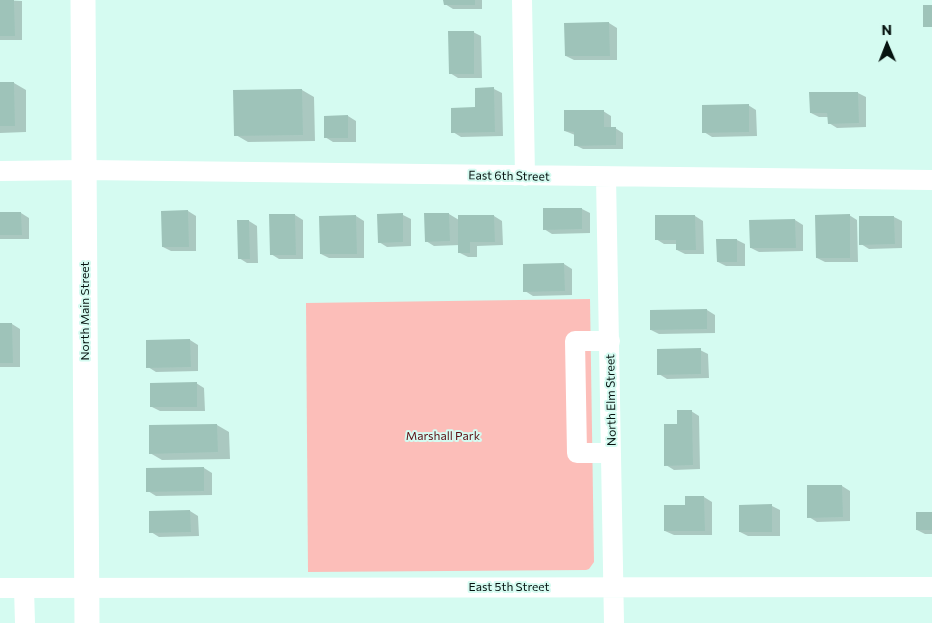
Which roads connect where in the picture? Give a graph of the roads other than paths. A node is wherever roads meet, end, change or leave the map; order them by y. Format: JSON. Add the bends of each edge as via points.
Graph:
{"nodes":[{"id":1,"x":83,"y":0,"type":"edge"},
{"id":2,"x":522,"y":0,"type":"edge"},
{"id":3,"x":85,"y":170,"type":"junction"},
{"id":4,"x":0,"y":171,"type":"edge"},
{"id":5,"x":525,"y":176,"type":"junction"},
{"id":6,"x":606,"y":178,"type":"junction"},
{"id":7,"x":932,"y":180,"type":"edge"},
{"id":8,"x":610,"y":341,"type":"junction"},
{"id":9,"x":611,"y":453,"type":"junction"},
{"id":10,"x":614,"y":587,"type":"junction"},
{"id":11,"x":932,"y":587,"type":"edge"},
{"id":12,"x":0,"y":588,"type":"edge"},
{"id":13,"x":24,"y":588,"type":"junction"},
{"id":14,"x":86,"y":588,"type":"junction"},
{"id":15,"x":24,"y":623,"type":"edge"},
{"id":16,"x":87,"y":623,"type":"edge"},
{"id":17,"x":614,"y":623,"type":"edge"}],
"edges":[{"from":1,"to":3,"type":"main road","name":"North Main Street"},
{"from":2,"to":5,"type":"street"},
{"from":3,"to":4,"type":"street","name":"East 6th Street"},
{"from":3,"to":5,"type":"street","name":"East 6th Street"},
{"from":3,"to":14,"type":"main road","name":"North Main Street"},
{"from":5,"to":6,"type":"street","name":"East 6th Street"},
{"from":6,"to":7,"type":"street","name":"East 6th Street"},
{"from":6,"to":8,"type":"street","name":"North Elm Street"},
{"from":8,"to":9,"type":"street","name":"North Elm Street"},
{"from":8,"to":9,"type":"street","via":[[576,341],[577,453]]},
{"from":9,"to":10,"type":"street","name":"North Elm Street"},
{"from":10,"to":11,"type":"street","name":"East 5th Street"},
{"from":10,"to":14,"type":"street","name":"East 5th Street"},
{"from":10,"to":17,"type":"street","name":"North Elm Street"},
{"from":12,"to":13,"type":"street","name":"East 5th Street"},
{"from":13,"to":14,"type":"street","name":"East 5th Street"},
{"from":13,"to":15,"type":"street"},
{"from":14,"to":16,"type":"main road","name":"North Main Street"}]}
